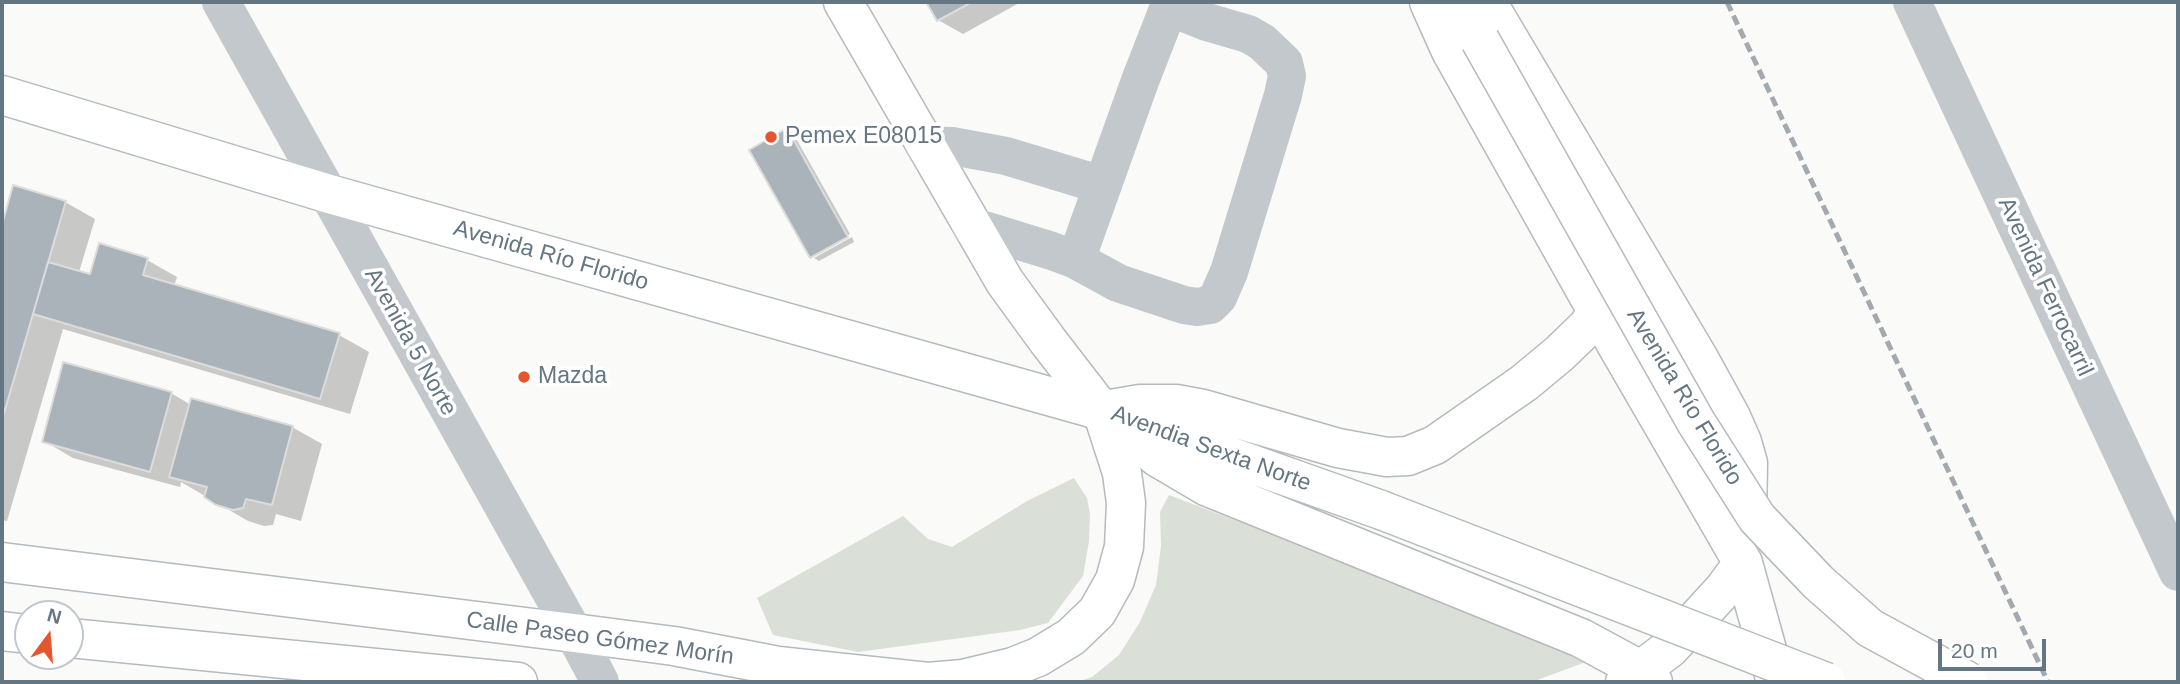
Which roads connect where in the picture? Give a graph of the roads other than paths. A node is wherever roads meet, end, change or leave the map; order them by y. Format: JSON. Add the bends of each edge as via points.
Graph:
{"nodes":[{"id":1,"x":221,"y":2,"type":"edge"},
{"id":2,"x":843,"y":2,"type":"edge"},
{"id":3,"x":1429,"y":2,"type":"edge"},
{"id":4,"x":1458,"y":2,"type":"edge"},
{"id":5,"x":1487,"y":2,"type":"edge"},
{"id":6,"x":1912,"y":2,"type":"edge"},
{"id":7,"x":1170,"y":3,"type":"edge"},
{"id":8,"x":2,"y":95,"type":"edge"},
{"id":9,"x":924,"y":145,"type":"junction"},
{"id":10,"x":1102,"y":185,"type":"junction"},
{"id":11,"x":326,"y":192,"type":"junction"},
{"id":12,"x":971,"y":226,"type":"junction"},
{"id":13,"x":1076,"y":260,"type":"junction"},
{"id":14,"x":1597,"y":311,"type":"junction"},
{"id":15,"x":1102,"y":411,"type":"junction"},
{"id":16,"x":2,"y":562,"type":"edge"},
{"id":17,"x":1743,"y":564,"type":"junction"},
{"id":18,"x":2178,"y":572,"type":"edge"},
{"id":19,"x":574,"y":633,"type":"junction"},
{"id":20,"x":84,"y":639,"type":"edge"},
{"id":21,"x":1640,"y":678,"type":"edge"},
{"id":22,"x":963,"y":681,"type":"edge"},
{"id":23,"x":518,"y":682,"type":"edge"},
{"id":24,"x":600,"y":682,"type":"edge"},
{"id":25,"x":1776,"y":682,"type":"edge"},
{"id":26,"x":1826,"y":682,"type":"edge"},
{"id":27,"x":1969,"y":682,"type":"edge"}],
"edges":[{"from":1,"to":11,"type":"street","name":"Avenida 5 Norte"},
{"from":2,"to":9,"type":"main road","name":"Avendia Sexta Norte"},
{"from":3,"to":14,"type":"main road","via":[[1451,51]]},
{"from":4,"to":27,"type":"main road","name":"Avenida Río Florido","bridge":true,"via":[[1696,422],[1757,518],[1870,628]]},
{"from":5,"to":17,"type":"main road","via":[[1731,416],[1742,442],[1749,480]]},
{"from":6,"to":18,"type":"street","name":"Avenida Ferrocarril"},
{"from":7,"to":10,"type":"street"},
{"from":7,"to":13,"type":"street","via":[[1182,12],[1262,42],[1284,63],[1287,76],[1226,279],[1210,305],[1197,307],[1118,283]]},
{"from":8,"to":11,"type":"main road","name":"Avenida Río Florido"},
{"from":9,"to":10,"type":"street","via":[[1006,156]]},
{"from":9,"to":12,"type":"main road","name":"Avendia Sexta Norte"},
{"from":10,"to":13,"type":"street"},
{"from":11,"to":15,"type":"main road","name":"Avenida Río Florido"},
{"from":11,"to":19,"type":"street","name":"Avenida 5 Norte"},
{"from":12,"to":13,"type":"street"},
{"from":12,"to":15,"type":"main road","name":"Avendia Sexta Norte","via":[[1005,282]]},
{"from":14,"to":15,"type":"main road","via":[[1588,326],[1524,383],[1434,445],[1408,456],[1338,448],[1176,404]]},
{"from":14,"to":17,"type":"main road"},
{"from":15,"to":21,"type":"main road","via":[[1157,457],[1208,487],[1581,638]]},
{"from":15,"to":22,"type":"main road","name":"Calle Paseo Gómez Morín","via":[[1122,473],[1126,503],[1124,547],[1115,580],[1097,612],[1071,637],[1038,657]]},
{"from":15,"to":26,"type":"main road","name":"Avendia Sexta Norte","bridge":true,"via":[[1381,510]]},
{"from":16,"to":19,"type":"main road","name":"Calle Paseo Gómez Morín"},
{"from":17,"to":21,"type":"main road"},
{"from":17,"to":25,"type":"main road"},
{"from":19,"to":22,"type":"main road","name":"Calle Paseo Gómez Morín","via":[[804,669],[928,682]]},
{"from":19,"to":24,"type":"street","name":"Avenida 5 Norte"},
{"from":20,"to":23,"type":"main road"}]}
